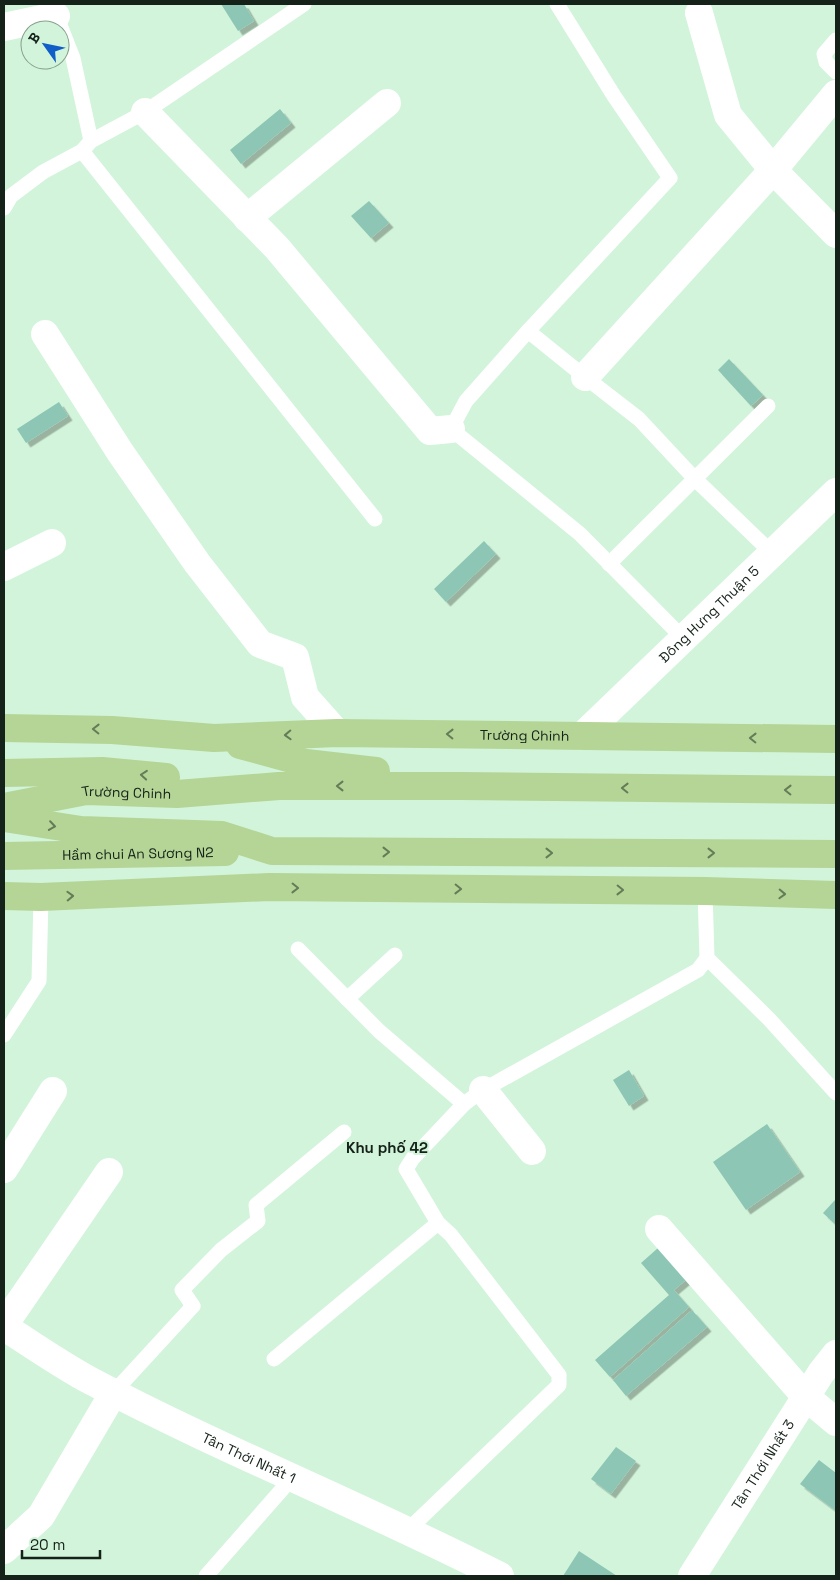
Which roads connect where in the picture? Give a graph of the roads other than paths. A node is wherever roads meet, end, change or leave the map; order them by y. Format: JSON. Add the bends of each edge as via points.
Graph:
{"nodes":[{"id":1,"x":304,"y":4,"type":"edge"},
{"id":2,"x":557,"y":4,"type":"edge"},
{"id":3,"x":54,"y":10,"type":"edge"},
{"id":4,"x":699,"y":13,"type":"dead end"},
{"id":5,"x":4,"y":27,"type":"edge"},
{"id":6,"x":836,"y":40,"type":"edge"},
{"id":7,"x":836,"y":72,"type":"edge"},
{"id":8,"x":836,"y":94,"type":"edge"},
{"id":9,"x":387,"y":103,"type":"dead end"},
{"id":10,"x":145,"y":112,"type":"junction"},
{"id":11,"x":86,"y":146,"type":"junction"},
{"id":12,"x":773,"y":170,"type":"junction"},
{"id":13,"x":4,"y":208,"type":"edge"},
{"id":14,"x":247,"y":218,"type":"junction"},
{"id":15,"x":836,"y":234,"type":"edge"},
{"id":16,"x":528,"y":330,"type":"junction"},
{"id":17,"x":45,"y":334,"type":"dead end"},
{"id":18,"x":585,"y":377,"type":"junction"},
{"id":19,"x":768,"y":406,"type":"dead end"},
{"id":20,"x":451,"y":429,"type":"junction"},
{"id":21,"x":695,"y":479,"type":"junction"},
{"id":22,"x":836,"y":492,"type":"edge"},
{"id":23,"x":375,"y":519,"type":"dead end"},
{"id":24,"x":52,"y":543,"type":"dead end"},
{"id":25,"x":772,"y":553,"type":"junction"},
{"id":26,"x":610,"y":564,"type":"junction"},
{"id":27,"x":4,"y":566,"type":"edge"},
{"id":28,"x":683,"y":638,"type":"junction"},
{"id":29,"x":4,"y":728,"type":"edge"},
{"id":30,"x":338,"y":732,"type":"junction"},
{"id":31,"x":582,"y":736,"type":"junction"},
{"id":32,"x":214,"y":738,"type":"junction"},
{"id":33,"x":836,"y":739,"type":"edge"},
{"id":34,"x":4,"y":773,"type":"edge"},
{"id":35,"x":279,"y":786,"type":"junction"},
{"id":36,"x":460,"y":786,"type":"junction"},
{"id":37,"x":836,"y":790,"type":"edge"},
{"id":38,"x":4,"y":807,"type":"edge"},
{"id":39,"x":4,"y":818,"type":"edge"},
{"id":40,"x":272,"y":851,"type":"junction"},
{"id":41,"x":348,"y":852,"type":"junction"},
{"id":42,"x":836,"y":854,"type":"edge"},
{"id":43,"x":4,"y":856,"type":"edge"},
{"id":44,"x":229,"y":889,"type":"junction"},
{"id":45,"x":705,"y":891,"type":"junction"},
{"id":46,"x":4,"y":896,"type":"edge"},
{"id":47,"x":836,"y":896,"type":"edge"},
{"id":48,"x":41,"y":897,"type":"junction"},
{"id":49,"x":298,"y":949,"type":"dead end"},
{"id":50,"x":395,"y":954,"type":"dead end"},
{"id":51,"x":707,"y":958,"type":"junction"},
{"id":52,"x":347,"y":999,"type":"junction"},
{"id":53,"x":4,"y":1035,"type":"edge"},
{"id":54,"x":53,"y":1092,"type":"dead end"},
{"id":55,"x":836,"y":1093,"type":"edge"},
{"id":56,"x":473,"y":1097,"type":"junction"},
{"id":57,"x":344,"y":1132,"type":"dead end"},
{"id":58,"x":532,"y":1152,"type":"dead end"},
{"id":59,"x":4,"y":1169,"type":"edge"},
{"id":60,"x":109,"y":1172,"type":"dead end"},
{"id":61,"x":438,"y":1222,"type":"junction"},
{"id":62,"x":659,"y":1229,"type":"dead end"},
{"id":63,"x":4,"y":1326,"type":"edge"},
{"id":64,"x":836,"y":1354,"type":"edge"},
{"id":65,"x":274,"y":1359,"type":"dead end"},
{"id":66,"x":114,"y":1392,"type":"junction"},
{"id":67,"x":806,"y":1397,"type":"junction"},
{"id":68,"x":836,"y":1422,"type":"edge"},
{"id":69,"x":292,"y":1478,"type":"junction"},
{"id":70,"x":407,"y":1531,"type":"junction"},
{"id":71,"x":4,"y":1550,"type":"edge"},
{"id":72,"x":206,"y":1576,"type":"edge"},
{"id":73,"x":500,"y":1576,"type":"edge"},
{"id":74,"x":692,"y":1576,"type":"edge"}],
"edges":[{"from":1,"to":10,"type":"lane"},
{"from":2,"to":16,"type":"lane","via":[[670,178]]},
{"from":3,"to":5,"type":"street"},
{"from":3,"to":11,"type":"lane","via":[[73,58]]},
{"from":4,"to":12,"type":"street","via":[[728,115]]},
{"from":6,"to":7,"type":"lane","via":[[824,54],[826,62]]},
{"from":8,"to":12,"type":"street"},
{"from":9,"to":14,"type":"street"},
{"from":10,"to":11,"type":"lane"},
{"from":10,"to":14,"type":"street"},
{"from":11,"to":13,"type":"lane","via":[[11,196]]},
{"from":11,"to":23,"type":"lane"},
{"from":12,"to":15,"type":"street"},
{"from":12,"to":18,"type":"street"},
{"from":14,"to":20,"type":"street","via":[[277,248],[430,431]]},
{"from":16,"to":18,"type":"lane"},
{"from":16,"to":20,"type":"lane","via":[[466,401]]},
{"from":17,"to":30,"type":"street","via":[[120,452],[197,563],[260,644],[295,657],[305,697]]},
{"from":18,"to":21,"type":"lane","via":[[640,419]]},
{"from":19,"to":21,"type":"lane"},
{"from":20,"to":26,"type":"lane","via":[[580,534]]},
{"from":21,"to":25,"type":"lane"},
{"from":21,"to":26,"type":"lane"},
{"from":22,"to":25,"type":"street","name":"Đông Hưng Thuận 5"},
{"from":24,"to":27,"type":"street"},
{"from":25,"to":28,"type":"street","name":"Đông Hưng Thuận 5"},
{"from":26,"to":28,"type":"lane"},
{"from":28,"to":31,"type":"street","name":"Đông Hưng Thuận 5"},
{"from":32,"to":29,"type":"main road","name":"Trường Chinh","one_way":true,"via":[[112,730]]},
{"from":31,"to":30,"type":"main road","name":"Trường Chinh","one_way":true},
{"from":30,"to":32,"type":"main road","name":"Trường Chinh","one_way":true},
{"from":33,"to":31,"type":"main road","name":"Trường Chinh","one_way":true},
{"from":32,"to":36,"type":"main road","name":"Trường Chinh","via":[[306,762]]},
{"from":35,"to":34,"type":"main road","one_way":true,"via":[[102,771]]},
{"from":36,"to":35,"type":"main road","name":"Trường Chinh","one_way":true},
{"from":35,"to":38,"type":"main road","name":"Trường Chinh","via":[[177,794],[86,791]]},
{"from":37,"to":36,"type":"main road","name":"Trường Chinh","one_way":true},
{"from":39,"to":40,"type":"main road","one_way":true,"via":[[81,830],[222,835]]},
{"from":40,"to":41,"type":"main road"},
{"from":40,"to":43,"type":"main road","name":"Hầm chui An Sương N2"},
{"from":41,"to":42,"type":"main road","one_way":true},
{"from":41,"to":44,"type":"main road","via":[[296,864]]},
{"from":44,"to":45,"type":"main road","one_way":true},
{"from":48,"to":44,"type":"main road","one_way":true},
{"from":45,"to":47,"type":"main road","one_way":true},
{"from":45,"to":51,"type":"lane"},
{"from":46,"to":48,"type":"main road"},
{"from":48,"to":53,"type":"lane","via":[[39,981]]},
{"from":49,"to":52,"type":"lane"},
{"from":50,"to":52,"type":"lane"},
{"from":51,"to":55,"type":"lane","via":[[769,1019]]},
{"from":51,"to":56,"type":"lane","via":[[698,970]]},
{"from":52,"to":56,"type":"lane","via":[[380,1031]]},
{"from":54,"to":59,"type":"street"},
{"from":56,"to":58,"type":"street"},
{"from":56,"to":61,"type":"lane","via":[[406,1169]]},
{"from":57,"to":66,"type":"lane","via":[[256,1206],[258,1221],[221,1250],[182,1290],[193,1306]]},
{"from":60,"to":63,"type":"street"},
{"from":61,"to":65,"type":"lane"},
{"from":61,"to":70,"type":"lane","via":[[559,1376],[558,1385]]},
{"from":62,"to":67,"type":"street"},
{"from":63,"to":66,"type":"street","name":"Tân Thới Nhất 1"},
{"from":64,"to":67,"type":"street","name":"Tân Thới Nhất 3"},
{"from":66,"to":69,"type":"street","name":"Tân Thới Nhất 1"},
{"from":66,"to":71,"type":"street","via":[[41,1516]]},
{"from":67,"to":68,"type":"street"},
{"from":67,"to":74,"type":"street","name":"Tân Thới Nhất 3"},
{"from":69,"to":70,"type":"street","name":"Tân Thới Nhất 1"},
{"from":69,"to":72,"type":"lane"},
{"from":70,"to":73,"type":"street","name":"Tân Thới Nhất 1"}]}
